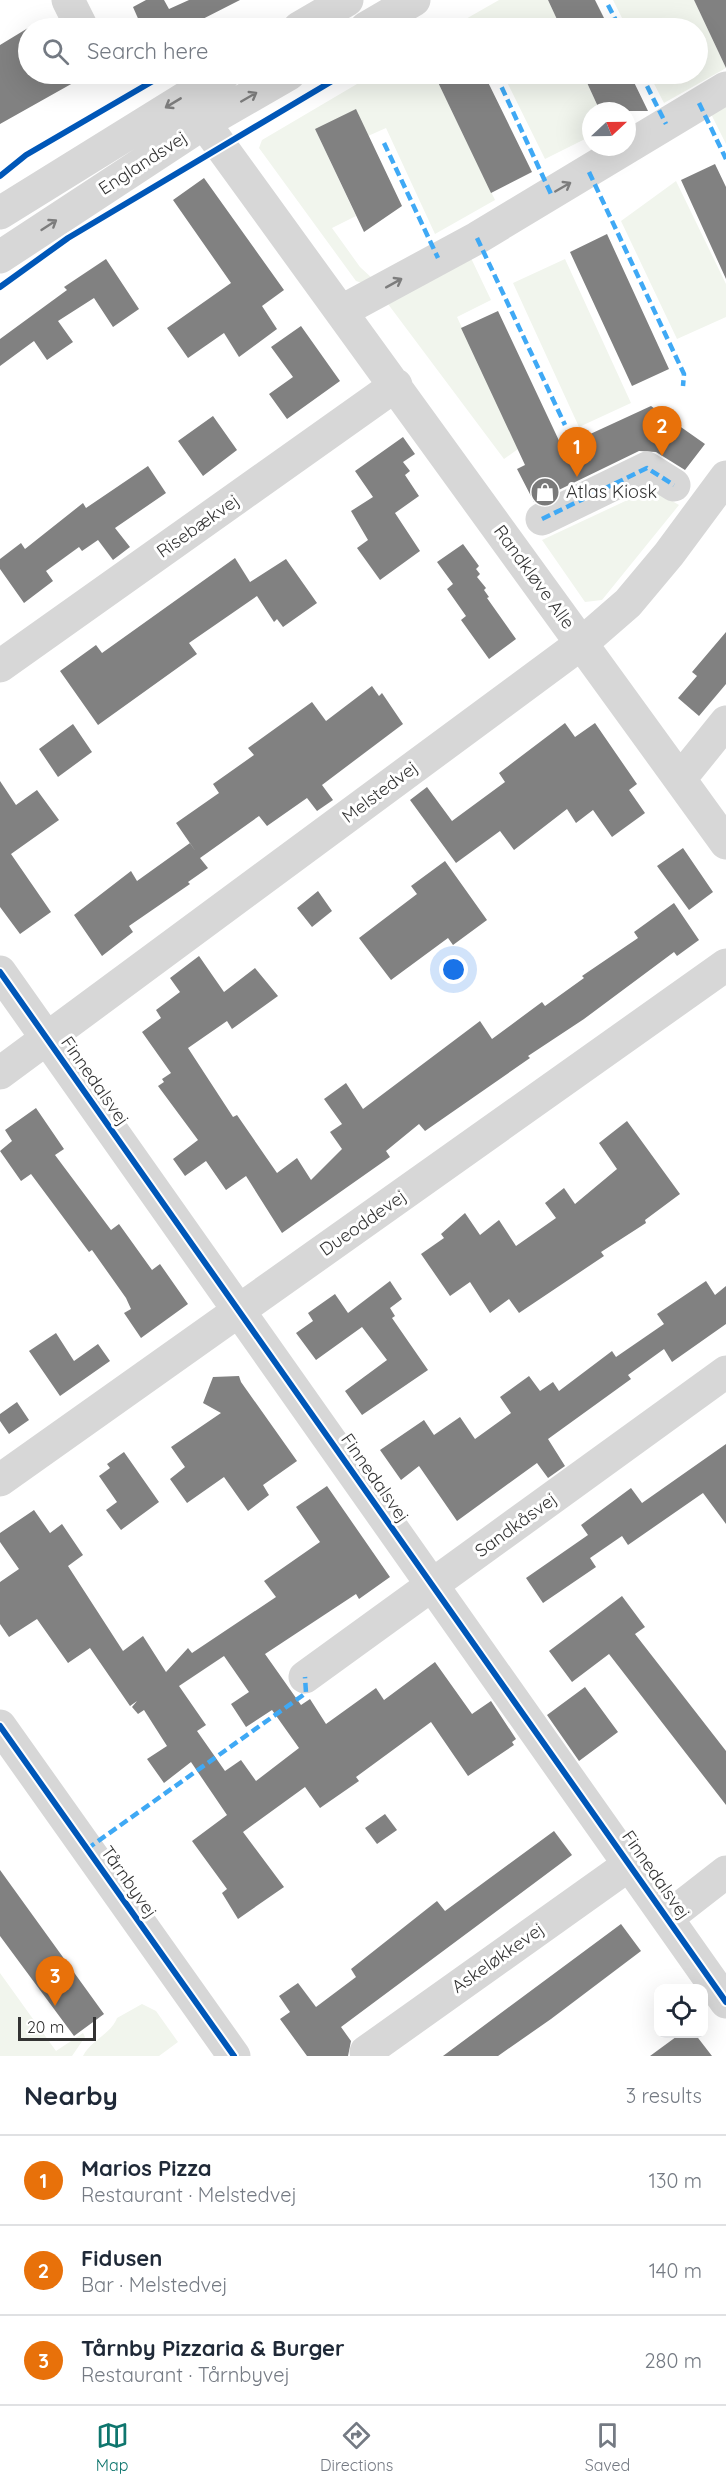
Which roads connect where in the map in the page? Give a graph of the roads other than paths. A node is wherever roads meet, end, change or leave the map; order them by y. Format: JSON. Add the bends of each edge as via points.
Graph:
{"nodes":[{"id":1,"x":68,"y":0,"type":"edge"},
{"id":2,"x":347,"y":0,"type":"edge"},
{"id":3,"x":414,"y":0,"type":"edge"},
{"id":4,"x":77,"y":18,"type":"edge"},
{"id":5,"x":316,"y":18,"type":"edge"},
{"id":6,"x":383,"y":18,"type":"edge"},
{"id":7,"x":208,"y":84,"type":"edge"},
{"id":8,"x":272,"y":84,"type":"edge"},
{"id":9,"x":726,"y":88,"type":"edge"},
{"id":10,"x":204,"y":123,"type":"junction"},
{"id":11,"x":0,"y":213,"type":"edge"},
{"id":12,"x":0,"y":257,"type":"edge"},
{"id":13,"x":342,"y":311,"type":"junction"},
{"id":14,"x":396,"y":385,"type":"junction"},
{"id":15,"x":726,"y":477,"type":"edge"},
{"id":16,"x":674,"y":485,"type":"dead end"},
{"id":17,"x":542,"y":519,"type":"dead end"},
{"id":18,"x":582,"y":643,"type":"junction"},
{"id":19,"x":0,"y":666,"type":"edge"},
{"id":20,"x":726,"y":722,"type":"edge"},
{"id":21,"x":680,"y":779,"type":"junction"},
{"id":22,"x":726,"y":843,"type":"edge"},
{"id":23,"x":726,"y":965,"type":"edge"},
{"id":24,"x":0,"y":972,"type":"edge"},
{"id":25,"x":47,"y":1039,"type":"junction"},
{"id":26,"x":0,"y":1073,"type":"edge"},
{"id":27,"x":238,"y":1312,"type":"junction"},
{"id":28,"x":726,"y":1372,"type":"edge"},
{"id":29,"x":0,"y":1480,"type":"edge"},
{"id":30,"x":432,"y":1585,"type":"junction"},
{"id":31,"x":305,"y":1677,"type":"dead end"},
{"id":32,"x":0,"y":1726,"type":"edge"},
{"id":33,"x":630,"y":1864,"type":"junction"},
{"id":34,"x":726,"y":1872,"type":"edge"},
{"id":35,"x":667,"y":1918,"type":"junction"},
{"id":36,"x":726,"y":2002,"type":"edge"},
{"id":37,"x":366,"y":2052,"type":"dead end"},
{"id":38,"x":234,"y":2056,"type":"edge"}],
"edges":[{"from":1,"to":4,"type":"street"},
{"from":2,"to":5,"type":"street"},
{"from":3,"to":6,"type":"street"},
{"from":7,"to":11,"type":"street","name":"Englandsvej","one_way":true},
{"from":10,"to":8,"type":"street","name":"Englandsvej","one_way":true},
{"from":13,"to":9,"type":"street","one_way":true,"via":[[477,238]]},
{"from":12,"to":10,"type":"street","name":"Englandsvej","one_way":true},
{"from":10,"to":13,"type":"street","name":"Randkløve Alle"},
{"from":13,"to":14,"type":"street","name":"Randkløve Alle"},
{"from":14,"to":18,"type":"street","name":"Randkløve Alle"},
{"from":14,"to":19,"type":"street","name":"Risebækvej"},
{"from":15,"to":18,"type":"street","name":"Melstedvej","via":[[635,594]]},
{"from":16,"to":17,"type":"street","via":[[647,468]]},
{"from":18,"to":21,"type":"street","name":"Randkløve Alle"},
{"from":18,"to":25,"type":"street","name":"Melstedvej"},
{"from":20,"to":21,"type":"street"},
{"from":21,"to":22,"type":"street","name":"Randkløve Alle"},
{"from":23,"to":27,"type":"street","name":"Dueoddevej"},
{"from":24,"to":25,"type":"street","name":"Finnedalsvej"},
{"from":25,"to":26,"type":"street","name":"Melstedvej"},
{"from":25,"to":27,"type":"street","name":"Finnedalsvej"},
{"from":27,"to":29,"type":"street","name":"Dueoddevej"},
{"from":27,"to":30,"type":"street","name":"Finnedalsvej"},
{"from":28,"to":30,"type":"street","name":"Sandkåsvej"},
{"from":30,"to":31,"type":"street","name":"Sandkåsvej"},
{"from":30,"to":33,"type":"street","name":"Finnedalsvej"},
{"from":32,"to":38,"type":"street","name":"Tårnbyvej"},
{"from":33,"to":35,"type":"street","name":"Finnedalsvej"},
{"from":33,"to":37,"type":"street","name":"Askeløkkevej"},
{"from":34,"to":35,"type":"street"},
{"from":35,"to":36,"type":"street","name":"Finnedalsvej"}]}
